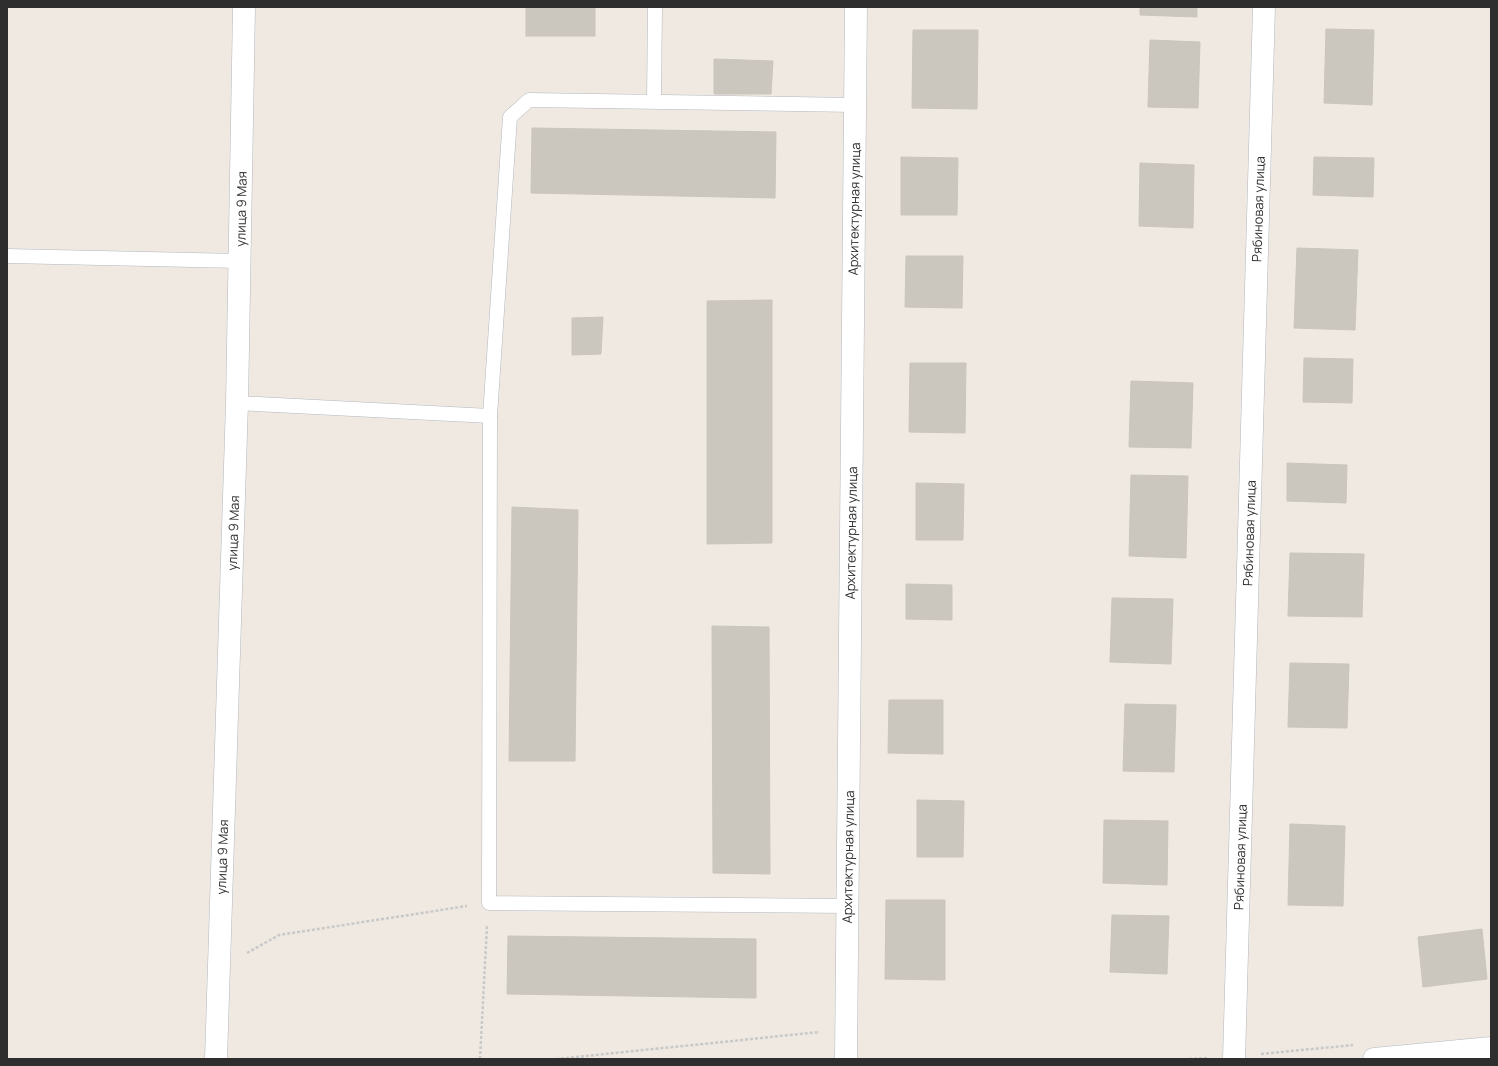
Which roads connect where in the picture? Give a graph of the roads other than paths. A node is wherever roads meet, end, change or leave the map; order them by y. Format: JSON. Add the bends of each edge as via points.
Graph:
{"nodes":[{"id":1,"x":244,"y":7,"type":"edge"},
{"id":2,"x":655,"y":7,"type":"edge"},
{"id":3,"x":856,"y":7,"type":"edge"},
{"id":4,"x":1264,"y":7,"type":"edge"},
{"id":5,"x":654,"y":101,"type":"junction"},
{"id":6,"x":855,"y":105,"type":"junction"},
{"id":7,"x":7,"y":256,"type":"edge"},
{"id":8,"x":240,"y":261,"type":"junction"},
{"id":9,"x":237,"y":403,"type":"junction"},
{"id":10,"x":490,"y":416,"type":"junction"},
{"id":11,"x":847,"y":906,"type":"junction"},
{"id":12,"x":1491,"y":1048,"type":"edge"},
{"id":13,"x":1366,"y":1052,"type":"edge"},
{"id":14,"x":1234,"y":1058,"type":"edge"},
{"id":15,"x":216,"y":1059,"type":"edge"},
{"id":16,"x":846,"y":1059,"type":"edge"}],
"edges":[{"from":1,"to":8,"type":"street","name":"улица 9 Мая"},
{"from":2,"to":5,"type":"lane"},
{"from":3,"to":6,"type":"street","name":"Архитектурная улица"},
{"from":4,"to":14,"type":"street","name":"Рябиновая улица"},
{"from":5,"to":6,"type":"lane"},
{"from":5,"to":10,"type":"lane","via":[[529,100],[510,117]]},
{"from":6,"to":11,"type":"street","name":"Архитектурная улица"},
{"from":7,"to":8,"type":"lane"},
{"from":8,"to":9,"type":"street","name":"улица 9 Мая"},
{"from":9,"to":10,"type":"lane"},
{"from":9,"to":15,"type":"street","name":"улица 9 Мая"},
{"from":10,"to":11,"type":"lane","via":[[489,903]]},
{"from":11,"to":16,"type":"street","name":"Архитектурная улица"},
{"from":12,"to":13,"type":"street"}]}
